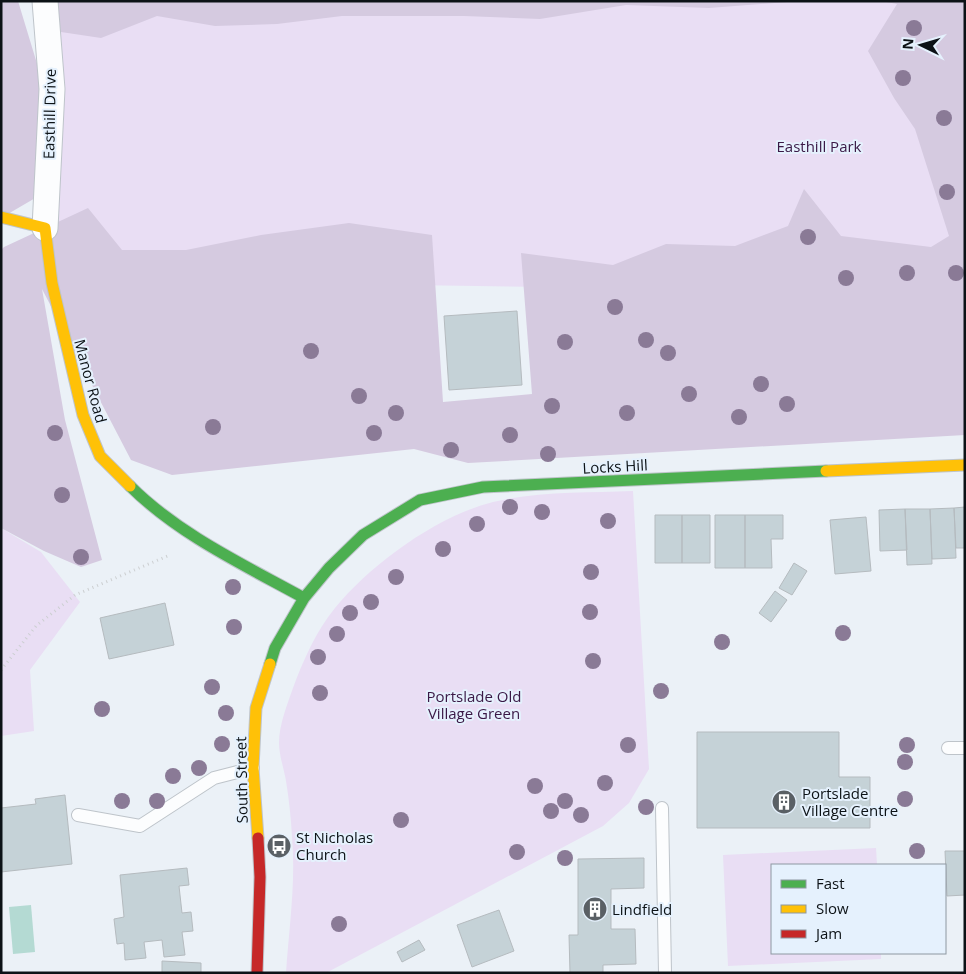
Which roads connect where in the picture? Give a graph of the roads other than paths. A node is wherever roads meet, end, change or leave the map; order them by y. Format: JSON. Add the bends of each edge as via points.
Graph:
{"nodes":[{"id":1,"x":45,"y":1,"type":"edge"},
{"id":2,"x":1,"y":217,"type":"edge"},
{"id":3,"x":45,"y":228,"type":"junction"},
{"id":4,"x":965,"y":465,"type":"edge"},
{"id":5,"x":304,"y":598,"type":"junction"},
{"id":6,"x":948,"y":748,"type":"dead end"},
{"id":7,"x":965,"y":748,"type":"edge"},
{"id":8,"x":254,"y":768,"type":"junction"},
{"id":9,"x":662,"y":808,"type":"dead end"},
{"id":10,"x":78,"y":815,"type":"dead end"},
{"id":11,"x":257,"y":973,"type":"edge"},
{"id":12,"x":665,"y":973,"type":"edge"}],
"edges":[{"from":1,"to":3,"type":"street","name":"Easthill Drive","via":[[52,89]]},
{"from":2,"to":3,"type":"street"},
{"from":3,"to":5,"type":"street","name":"Manor Road","via":[[52,282],[82,415],[100,456],[145,501],[203,542]]},
{"from":4,"to":5,"type":"street","name":"Locks Hill","via":[[483,487],[420,500],[363,535]]},
{"from":5,"to":8,"type":"street","name":"South Street","via":[[275,648],[256,708]]},
{"from":6,"to":7,"type":"lane"},
{"from":8,"to":10,"type":"lane","via":[[214,778],[140,826]]},
{"from":8,"to":11,"type":"street","name":"South Street","via":[[260,877]]},
{"from":9,"to":12,"type":"lane"}]}
